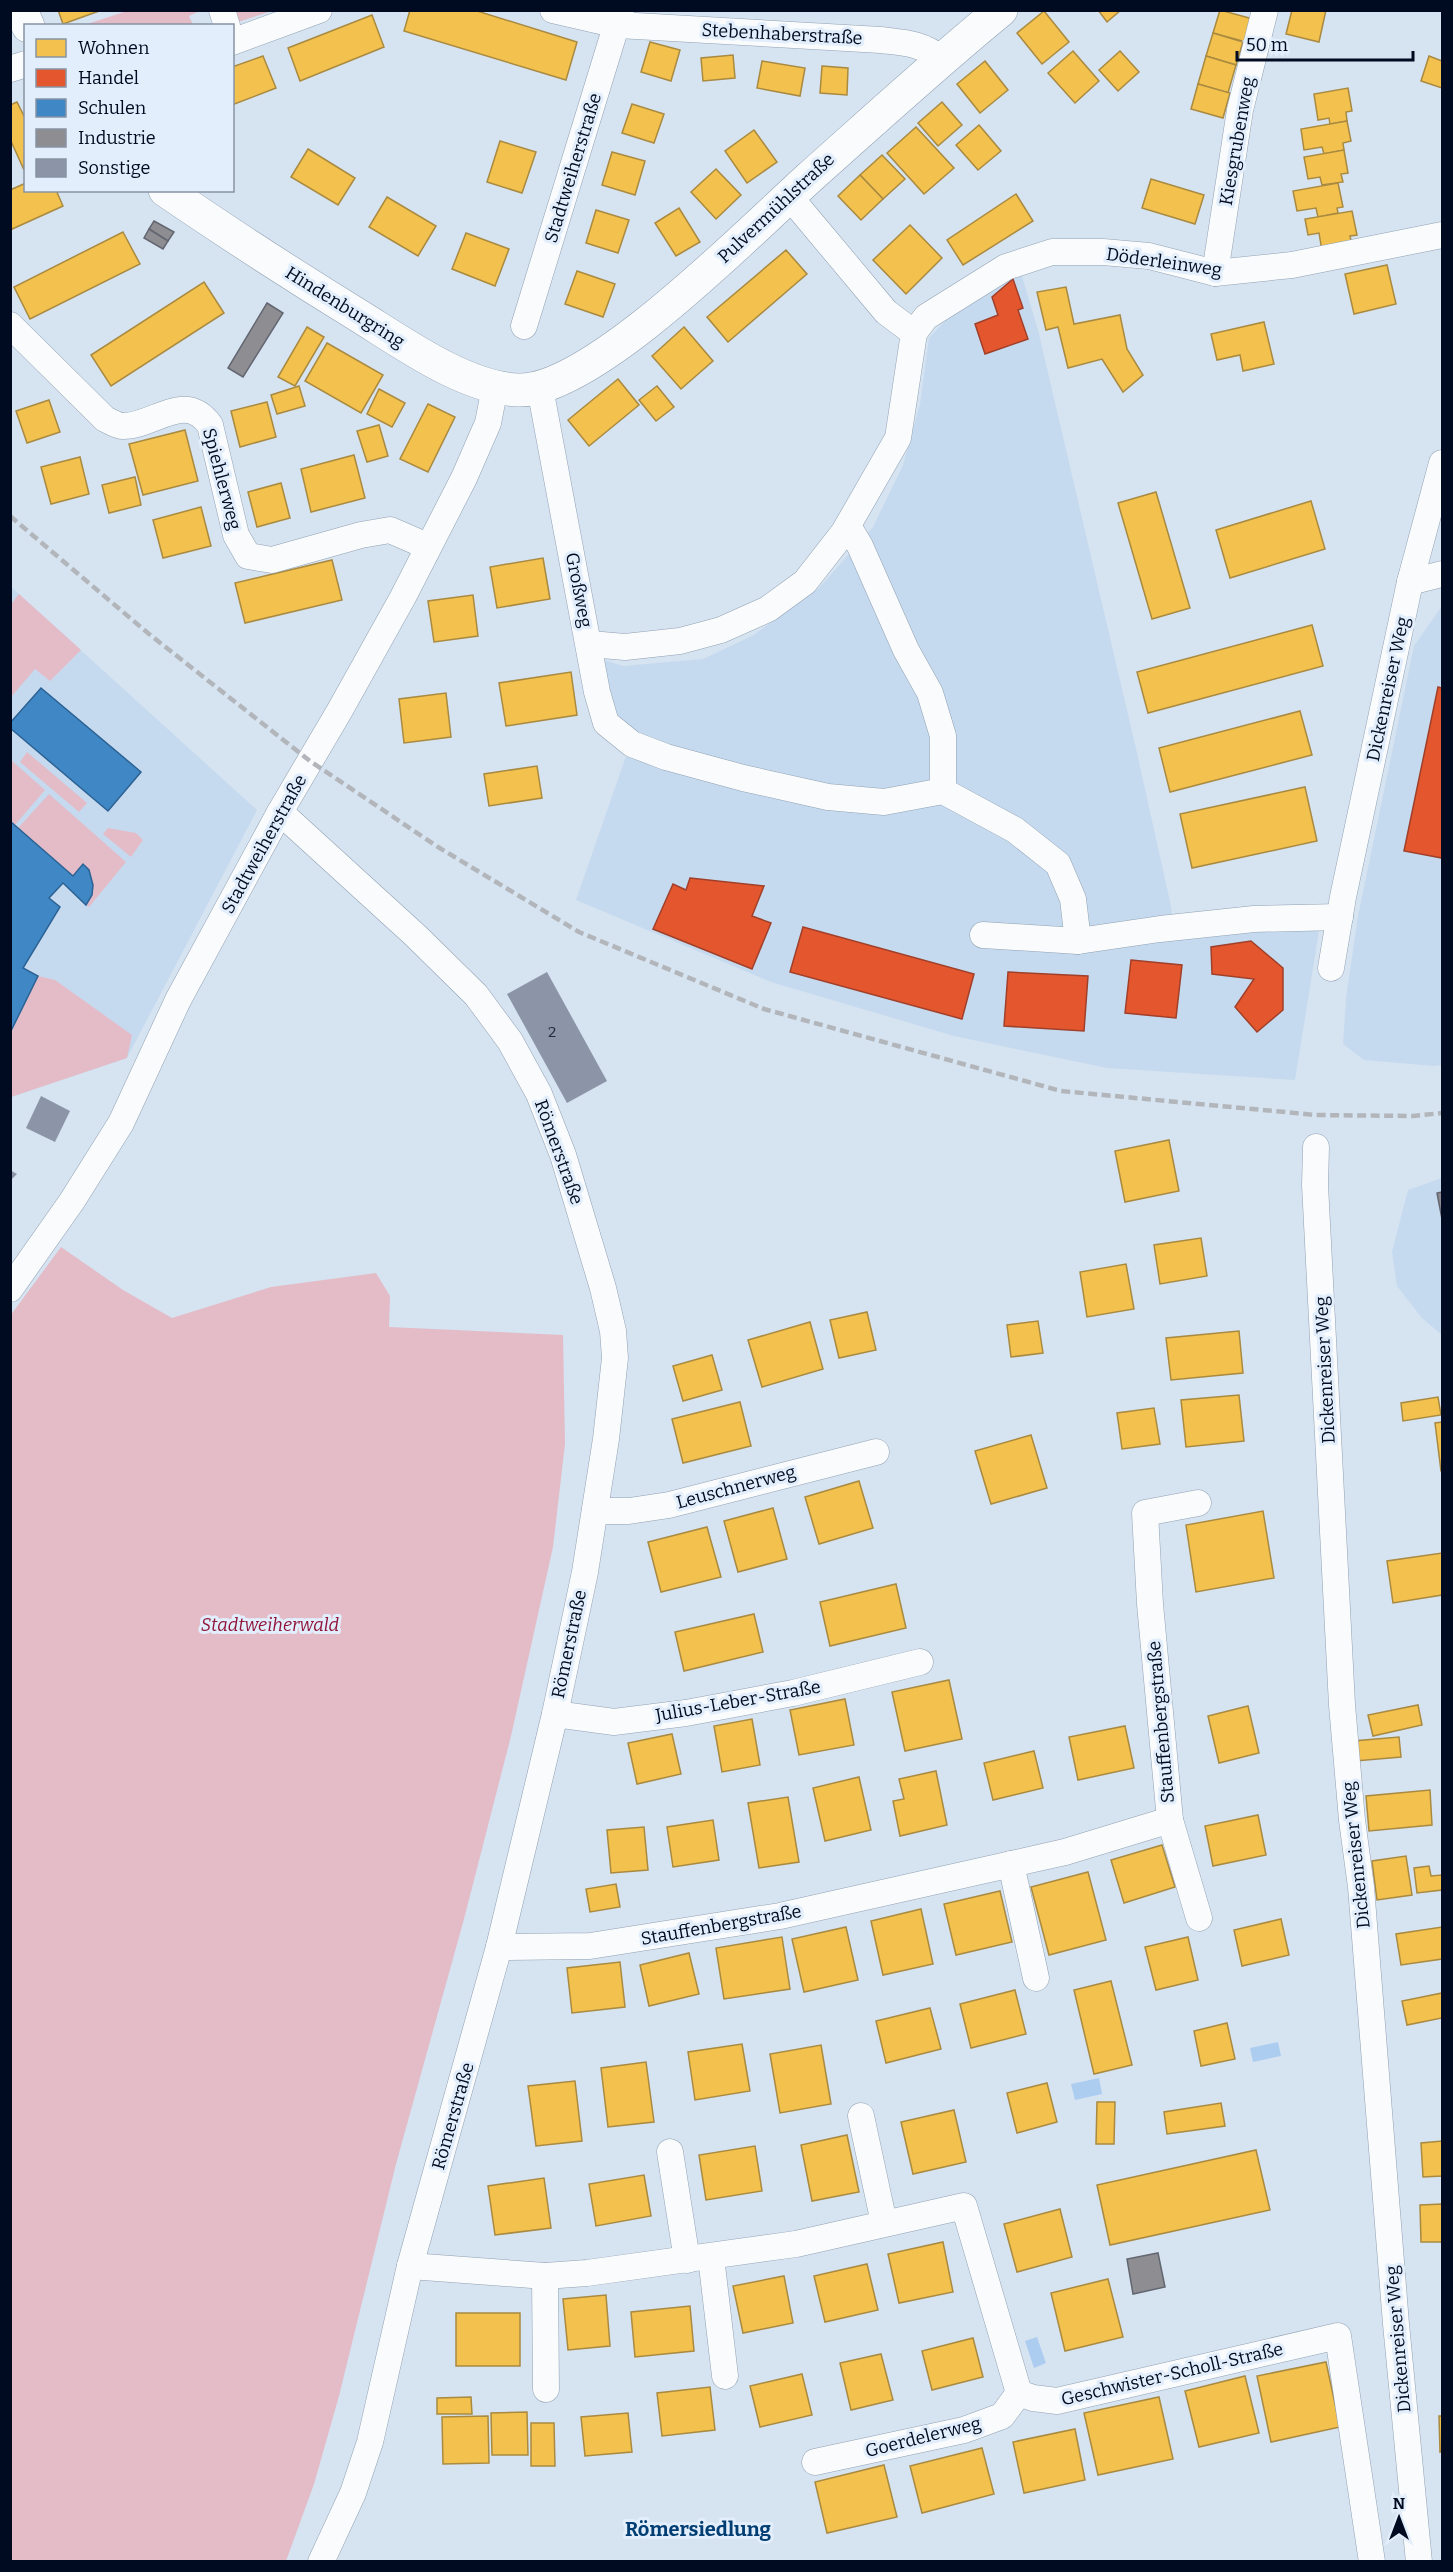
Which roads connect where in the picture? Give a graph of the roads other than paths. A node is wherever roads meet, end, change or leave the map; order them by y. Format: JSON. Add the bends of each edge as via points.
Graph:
{"nodes":[{"id":1,"x":21,"y":10,"type":"edge"},
{"id":2,"x":319,"y":10,"type":"edge"},
{"id":3,"x":553,"y":10,"type":"edge"},
{"id":4,"x":1001,"y":10,"type":"edge"},
{"id":5,"x":1265,"y":10,"type":"edge"},
{"id":6,"x":619,"y":18,"type":"edge"},
{"id":7,"x":27,"y":24,"type":"edge"},
{"id":8,"x":234,"y":41,"type":"edge"},
{"id":9,"x":942,"y":59,"type":"junction"},
{"id":10,"x":168,"y":192,"type":"edge"},
{"id":11,"x":789,"y":196,"type":"junction"},
{"id":12,"x":1443,"y":235,"type":"edge"},
{"id":13,"x":1215,"y":273,"type":"junction"},
{"id":14,"x":10,"y":325,"type":"edge"},
{"id":15,"x":524,"y":326,"type":"dead end"},
{"id":16,"x":914,"y":333,"type":"junction"},
{"id":17,"x":495,"y":387,"type":"junction"},
{"id":18,"x":540,"y":388,"type":"junction"},
{"id":19,"x":1443,"y":462,"type":"edge"},
{"id":20,"x":848,"y":526,"type":"junction"},
{"id":21,"x":427,"y":546,"type":"junction"},
{"id":22,"x":1443,"y":573,"type":"edge"},
{"id":23,"x":1410,"y":582,"type":"junction"},
{"id":24,"x":590,"y":644,"type":"junction"},
{"id":25,"x":943,"y":791,"type":"junction"},
{"id":26,"x":280,"y":812,"type":"junction"},
{"id":27,"x":1340,"y":917,"type":"junction"},
{"id":28,"x":983,"y":935,"type":"dead end"},
{"id":29,"x":1078,"y":941,"type":"junction"},
{"id":30,"x":1331,"y":968,"type":"dead end"},
{"id":31,"x":1316,"y":1147,"type":"dead end"},
{"id":32,"x":10,"y":1289,"type":"edge"},
{"id":33,"x":876,"y":1452,"type":"dead end"},
{"id":34,"x":1198,"y":1503,"type":"dead end"},
{"id":35,"x":595,"y":1511,"type":"junction"},
{"id":36,"x":920,"y":1662,"type":"dead end"},
{"id":37,"x":555,"y":1714,"type":"junction"},
{"id":38,"x":1170,"y":1820,"type":"junction"},
{"id":39,"x":1011,"y":1864,"type":"junction"},
{"id":40,"x":1199,"y":1918,"type":"dead end"},
{"id":41,"x":500,"y":1947,"type":"junction"},
{"id":42,"x":1036,"y":1978,"type":"dead end"},
{"id":43,"x":861,"y":2116,"type":"dead end"},
{"id":44,"x":670,"y":2152,"type":"dead end"},
{"id":45,"x":884,"y":2223,"type":"junction"},
{"id":46,"x":699,"y":2259,"type":"junction"},
{"id":47,"x":410,"y":2266,"type":"junction"},
{"id":48,"x":545,"y":2276,"type":"junction"},
{"id":49,"x":725,"y":2376,"type":"dead end"},
{"id":50,"x":546,"y":2389,"type":"dead end"},
{"id":51,"x":1019,"y":2393,"type":"junction"},
{"id":52,"x":814,"y":2462,"type":"dead end"},
{"id":53,"x":321,"y":2562,"type":"edge"},
{"id":54,"x":1372,"y":2562,"type":"edge"},
{"id":55,"x":1419,"y":2562,"type":"edge"}],
"edges":[{"from":1,"to":7,"type":"main road"},
{"from":2,"to":8,"type":"street"},
{"from":3,"to":6,"type":"street","name":"Stebenhaberstraße"},
{"from":4,"to":9,"type":"main road","name":"Pulvermühlstraße"},
{"from":5,"to":13,"type":"street","name":"Kiesgrubenweg","via":[[1240,110]]},
{"from":6,"to":9,"type":"street","name":"Stebenhaberstraße","via":[[880,40],[927,47]]},
{"from":6,"to":15,"type":"street","name":"Stadtweiherstraße"},
{"from":9,"to":11,"type":"main road","name":"Pulvermühlstraße"},
{"from":10,"to":17,"type":"main road","name":"Hindenburgring","via":[[265,258],[427,358]]},
{"from":11,"to":16,"type":"street","via":[[886,312]]},
{"from":11,"to":18,"type":"main road","name":"Pulvermühlstraße","via":[[703,276],[608,352],[572,375]]},
{"from":12,"to":13,"type":"street","name":"Döderleinweg","via":[[1292,265]]},
{"from":13,"to":16,"type":"street","name":"Döderleinweg","via":[[1149,256],[1052,252],[1006,267],[926,317]]},
{"from":14,"to":21,"type":"street","name":"Spiehlerweg","via":[[105,419],[121,426],[171,412],[194,409],[202,414],[210,425],[236,535],[248,556],[272,560],[390,530]]},
{"from":16,"to":20,"type":"street","via":[[898,438]]},
{"from":17,"to":18,"type":"main road","name":"Hindenburgring"},
{"from":17,"to":21,"type":"street","name":"Stadtweiherstraße","via":[[488,423],[478,447]]},
{"from":18,"to":24,"type":"street","name":"Großweg"},
{"from":19,"to":23,"type":"street","name":"Dickenreiser Weg"},
{"from":20,"to":24,"type":"street","via":[[805,582],[768,609],[721,630],[680,641],[625,646]]},
{"from":20,"to":25,"type":"street","via":[[930,693],[943,736]]},
{"from":21,"to":26,"type":"street","name":"Stadtweiherstraße","via":[[403,597]]},
{"from":22,"to":23,"type":"street"},
{"from":23,"to":27,"type":"street","name":"Dickenreiser Weg"},
{"from":24,"to":25,"type":"street","name":"Großweg","via":[[606,723],[632,744],[742,778],[828,797],[884,802]]},
{"from":25,"to":29,"type":"street","via":[[1015,830],[1058,864],[1073,898]]},
{"from":26,"to":32,"type":"street","name":"Stadtweiherstraße","via":[[177,1000],[122,1123]]},
{"from":26,"to":35,"type":"street","name":"Römerstraße","via":[[476,995],[510,1041],[539,1094],[563,1155],[613,1331],[615,1359]]},
{"from":27,"to":29,"type":"street","via":[[1254,919]]},
{"from":27,"to":30,"type":"street","name":"Dickenreiser Weg"},
{"from":28,"to":29,"type":"street"},
{"from":31,"to":55,"type":"street","name":"Dickenreiser Weg","via":[[1342,1705]]},
{"from":33,"to":35,"type":"street","name":"Leuschnerweg","via":[[669,1505]]},
{"from":34,"to":38,"type":"street","name":"Stauffenbergstraße","via":[[1145,1513]]},
{"from":35,"to":37,"type":"street","name":"Römerstraße"},
{"from":36,"to":37,"type":"street","name":"Julius-Leber-Straße","via":[[793,1693],[686,1713],[614,1722]]},
{"from":37,"to":41,"type":"street","name":"Römerstraße"},
{"from":38,"to":39,"type":"street","name":"Stauffenbergstraße"},
{"from":38,"to":40,"type":"street"},
{"from":39,"to":41,"type":"street","name":"Stauffenbergstraße","via":[[780,1916],[671,1934],[590,1946]]},
{"from":39,"to":42,"type":"street"},
{"from":41,"to":47,"type":"street","name":"Römerstraße"},
{"from":43,"to":45,"type":"street"},
{"from":44,"to":46,"type":"street"},
{"from":45,"to":46,"type":"street","via":[[796,2244]]},
{"from":45,"to":51,"type":"street","via":[[964,2206]]},
{"from":46,"to":48,"type":"street"},
{"from":46,"to":49,"type":"street"},
{"from":47,"to":48,"type":"street"},
{"from":47,"to":53,"type":"street","name":"Römerstraße","via":[[370,2442],[353,2493]]},
{"from":48,"to":50,"type":"street"},
{"from":51,"to":52,"type":"street","name":"Goerdelerweg","via":[[1002,2416],[964,2430]]},
{"from":51,"to":54,"type":"street","name":"Geschwister-Scholl-Straße","via":[[1057,2401],[1338,2336]]}]}
